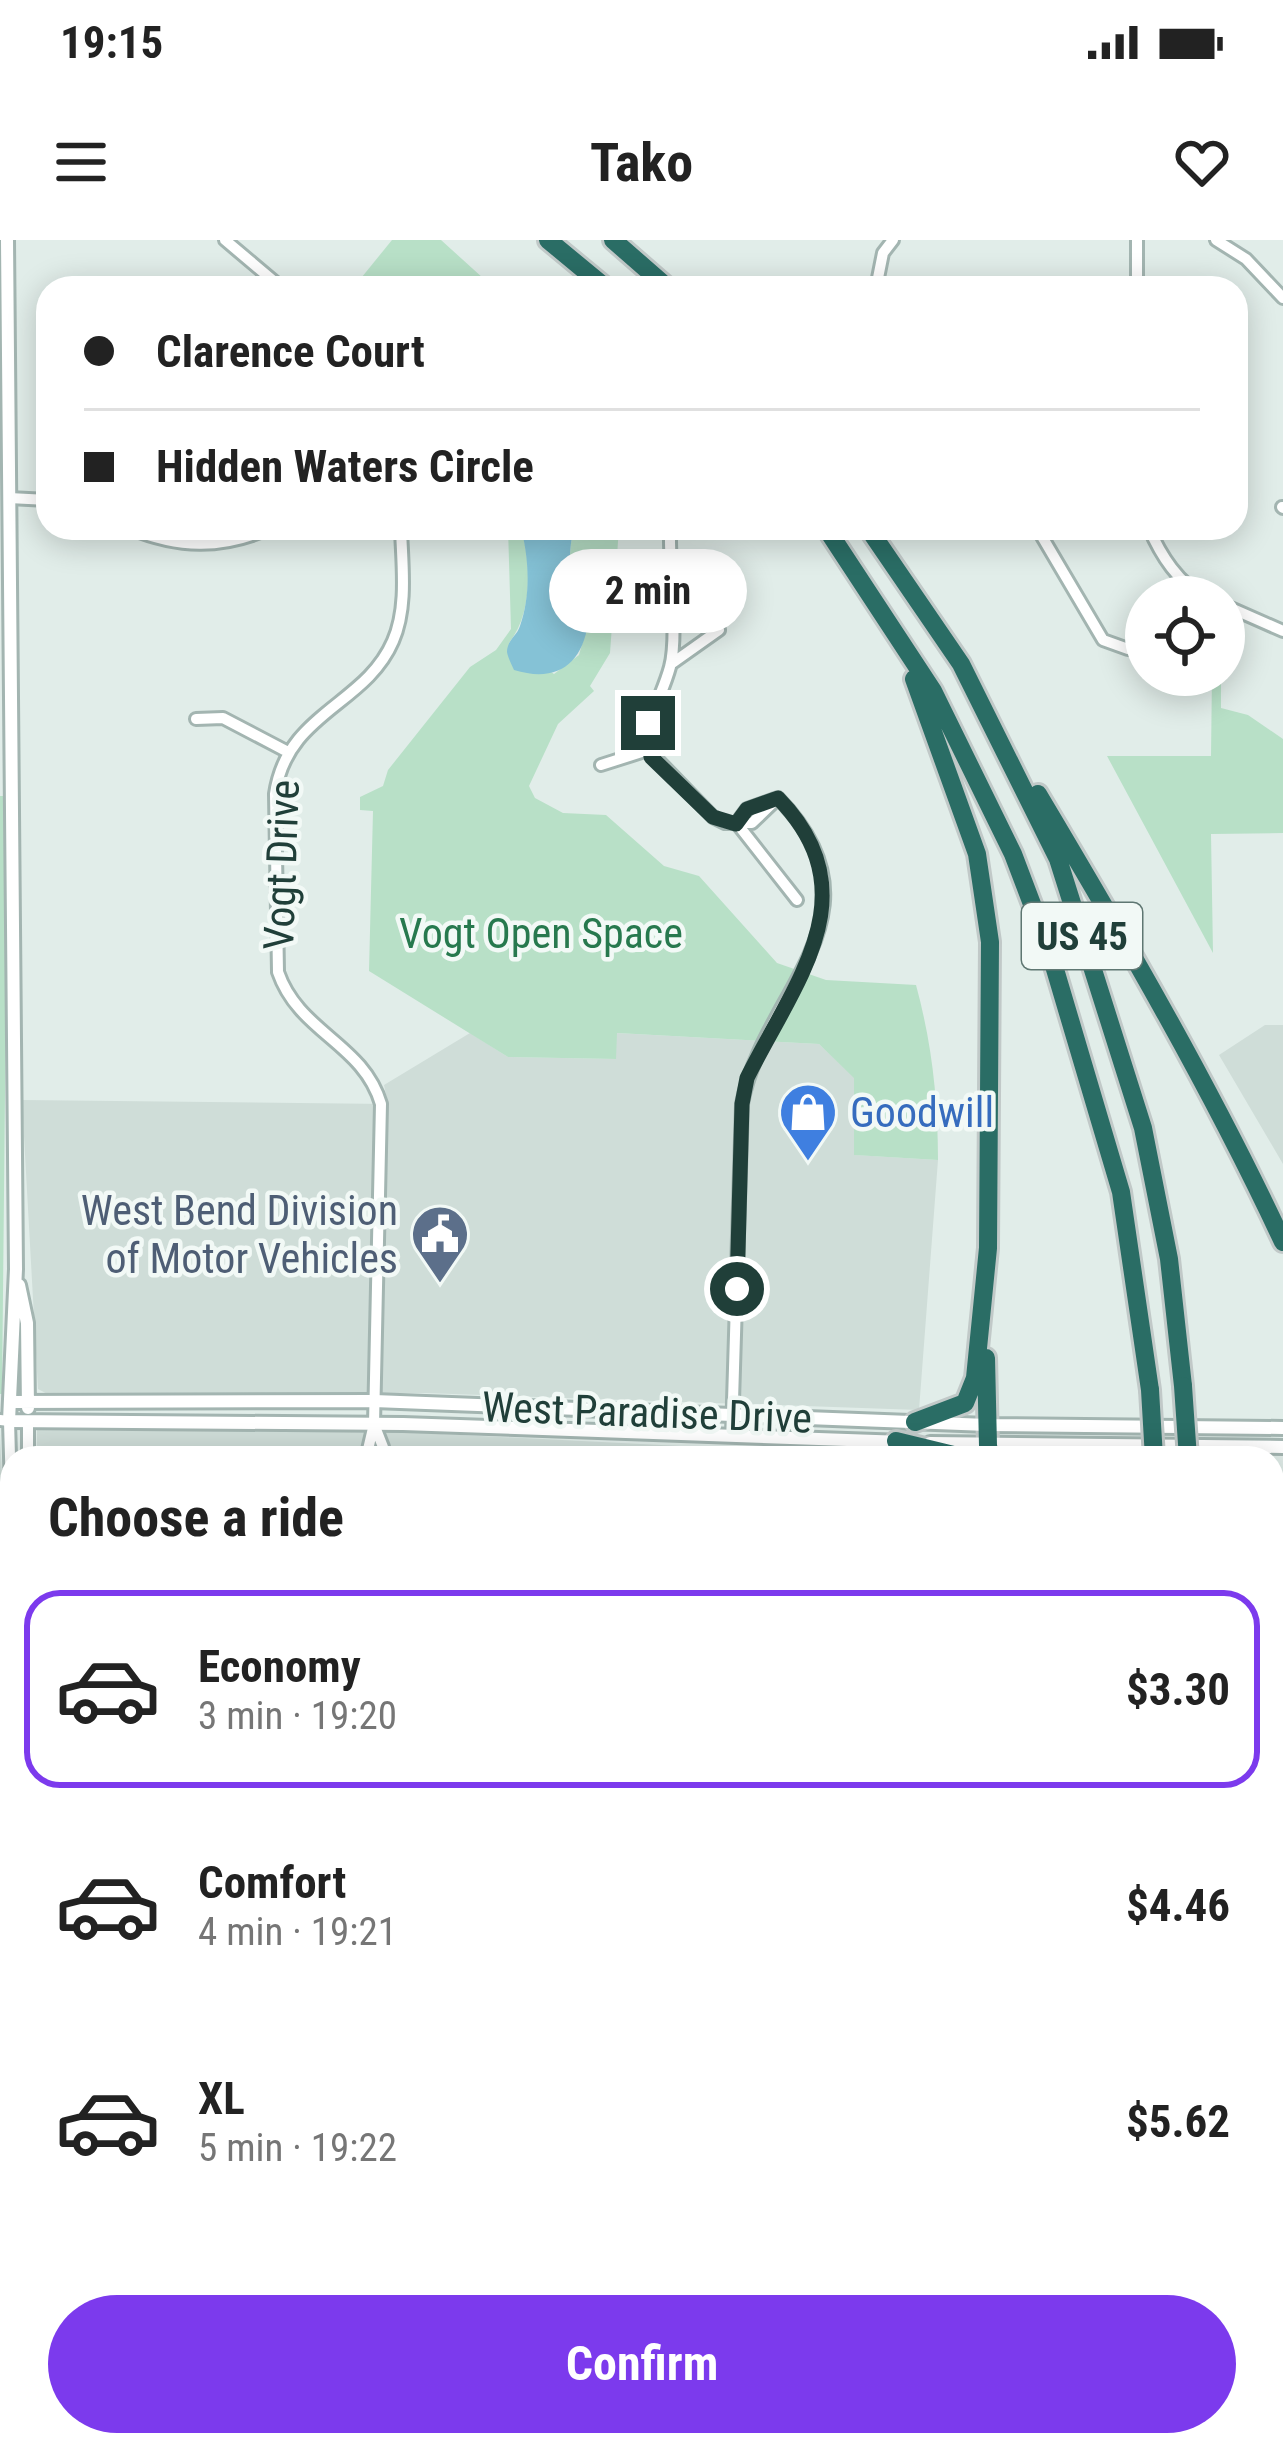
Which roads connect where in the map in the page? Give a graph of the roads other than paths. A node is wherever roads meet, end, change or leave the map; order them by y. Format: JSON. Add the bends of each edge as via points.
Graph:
{"nodes":[{"id":1,"x":7,"y":240,"type":"edge"},
{"id":2,"x":225,"y":240,"type":"edge"},
{"id":3,"x":548,"y":240,"type":"edge"},
{"id":4,"x":613,"y":240,"type":"edge"},
{"id":5,"x":893,"y":240,"type":"edge"},
{"id":6,"x":1136,"y":240,"type":"edge"},
{"id":7,"x":1216,"y":240,"type":"edge"},
{"id":8,"x":882,"y":246,"type":"edge"},
{"id":9,"x":268,"y":276,"type":"edge"},
{"id":10,"x":592,"y":276,"type":"edge"},
{"id":11,"x":654,"y":276,"type":"edge"},
{"id":12,"x":878,"y":276,"type":"edge"},
{"id":13,"x":1137,"y":276,"type":"edge"},
{"id":14,"x":1283,"y":298,"type":"edge"},
{"id":15,"x":9,"y":498,"type":"junction"},
{"id":16,"x":36,"y":499,"type":"edge"},
{"id":17,"x":171,"y":540,"type":"edge"},
{"id":18,"x":213,"y":540,"type":"edge"},
{"id":19,"x":401,"y":540,"type":"edge"},
{"id":20,"x":834,"y":540,"type":"edge"},
{"id":21,"x":876,"y":540,"type":"edge"},
{"id":22,"x":1043,"y":540,"type":"edge"},
{"id":23,"x":1156,"y":540,"type":"edge"},
{"id":24,"x":670,"y":541,"type":"dead end"},
{"id":25,"x":1181,"y":576,"type":"edge"},
{"id":26,"x":671,"y":581,"type":"junction"},
{"id":27,"x":1245,"y":614,"type":"edge"},
{"id":28,"x":889,"y":625,"type":"junction"},
{"id":29,"x":1282,"y":629,"type":"edge"},
{"id":30,"x":1125,"y":648,"type":"edge"},
{"id":31,"x":671,"y":664,"type":"junction"},
{"id":32,"x":961,"y":664,"type":"junction"},
{"id":33,"x":196,"y":718,"type":"dead end"},
{"id":34,"x":648,"y":750,"type":"junction"},
{"id":35,"x":288,"y":752,"type":"junction"},
{"id":36,"x":601,"y":764,"type":"dead end"},
{"id":37,"x":736,"y":824,"type":"junction"},
{"id":38,"x":797,"y":900,"type":"dead end"},
{"id":39,"x":1283,"y":1242,"type":"edge"},
{"id":40,"x":16,"y":1269,"type":"junction"},
{"id":41,"x":986,"y":1300,"type":"junction"},
{"id":42,"x":374,"y":1401,"type":"junction"},
{"id":43,"x":5,"y":1402,"type":"edge"},
{"id":44,"x":28,"y":1402,"type":"junction"},
{"id":45,"x":733,"y":1414,"type":"junction"},
{"id":46,"x":4,"y":1420,"type":"edge"},
{"id":47,"x":28,"y":1421,"type":"junction"},
{"id":48,"x":915,"y":1422,"type":"junction"},
{"id":49,"x":374,"y":1424,"type":"junction"},
{"id":50,"x":1283,"y":1428,"type":"edge"},
{"id":51,"x":732,"y":1434,"type":"junction"},
{"id":52,"x":896,"y":1442,"type":"junction"},
{"id":53,"x":989,"y":1443,"type":"edge"},
{"id":54,"x":28,"y":1446,"type":"edge"},
{"id":55,"x":369,"y":1446,"type":"edge"},
{"id":56,"x":383,"y":1446,"type":"edge"},
{"id":57,"x":914,"y":1446,"type":"edge"},
{"id":58,"x":1153,"y":1446,"type":"edge"},
{"id":59,"x":1165,"y":1446,"type":"edge"},
{"id":60,"x":1187,"y":1446,"type":"edge"}],
"edges":[{"from":1,"to":15,"type":"street"},
{"from":2,"to":9,"type":"street"},
{"from":3,"to":10,"type":"highway"},
{"from":4,"to":11,"type":"highway"},
{"from":5,"to":8,"type":"street"},
{"from":6,"to":13,"type":"street"},
{"from":7,"to":14,"type":"street"},
{"from":8,"to":12,"type":"street"},
{"from":15,"to":16,"type":"street"},
{"from":15,"to":40,"type":"street"},
{"from":17,"to":18,"type":"street"},
{"from":19,"to":35,"type":"street","name":"Vogt Drive","via":[[393,643]]},
{"from":20,"to":28,"type":"highway","number":"US 45"},
{"from":21,"to":32,"type":"highway","number":"US 45"},
{"from":22,"to":30,"type":"street","via":[[1103,640]]},
{"from":23,"to":25,"type":"street"},
{"from":24,"to":26,"type":"street"},
{"from":26,"to":31,"type":"street"},
{"from":26,"to":31,"type":"street","via":[[691,587],[719,630]]},
{"from":27,"to":29,"type":"street"},
{"from":28,"to":41,"type":"highway","via":[[963,810],[990,941]]},
{"from":28,"to":58,"type":"highway","number":"US 45","bridge":true,"via":[[933,691],[1013,854],[1049,949],[1121,1192]]},
{"from":31,"to":34,"type":"street","via":[[648,723]]},
{"from":32,"to":39,"type":"highway","via":[[1108,912]]},
{"from":32,"to":60,"type":"highway","number":"US 45","bridge":true,"via":[[1058,860],[1143,1128],[1168,1259]]},
{"from":33,"to":35,"type":"street","via":[[223,718]]},
{"from":34,"to":36,"type":"street"},
{"from":34,"to":37,"type":"street","via":[[713,817]]},
{"from":35,"to":42,"type":"street","name":"Vogt Drive","via":[[275,794],[278,972],[310,1024],[364,1067],[382,1104]]},
{"from":37,"to":38,"type":"street"},
{"from":37,"to":45,"type":"street","via":[[747,809],[778,798],[814,849],[824,908],[742,1104]]},
{"from":40,"to":43,"type":"street"},
{"from":40,"to":44,"type":"street","via":[[28,1323]]},
{"from":41,"to":48,"type":"highway","via":[[970,1396],[957,1409]]},
{"from":41,"to":53,"type":"highway"},
{"from":42,"to":44,"type":"street","name":"West Paradise Drive"},
{"from":42,"to":45,"type":"street","name":"West Paradise Drive"},
{"from":42,"to":49,"type":"street","name":"Vogt Drive"},
{"from":43,"to":44,"type":"street","name":"West Paradise Drive"},
{"from":43,"to":46,"type":"street"},
{"from":44,"to":47,"type":"street"},
{"from":45,"to":48,"type":"street","name":"West Paradise Drive"},
{"from":45,"to":51,"type":"street"},
{"from":46,"to":47,"type":"street","name":"West Paradise Drive"},
{"from":47,"to":49,"type":"street","name":"West Paradise Drive"},
{"from":47,"to":54,"type":"street"},
{"from":48,"to":53,"type":"street","name":"West Paradise Drive"},
{"from":49,"to":51,"type":"street","name":"West Paradise Drive"},
{"from":49,"to":55,"type":"street"},
{"from":49,"to":56,"type":"street"},
{"from":50,"to":53,"type":"street","name":"West Paradise Drive"},
{"from":51,"to":52,"type":"street","name":"West Paradise Drive"},
{"from":52,"to":53,"type":"street","name":"West Paradise Drive"},
{"from":52,"to":57,"type":"highway"},
{"from":53,"to":59,"type":"street","name":"West Paradise Drive"}]}
